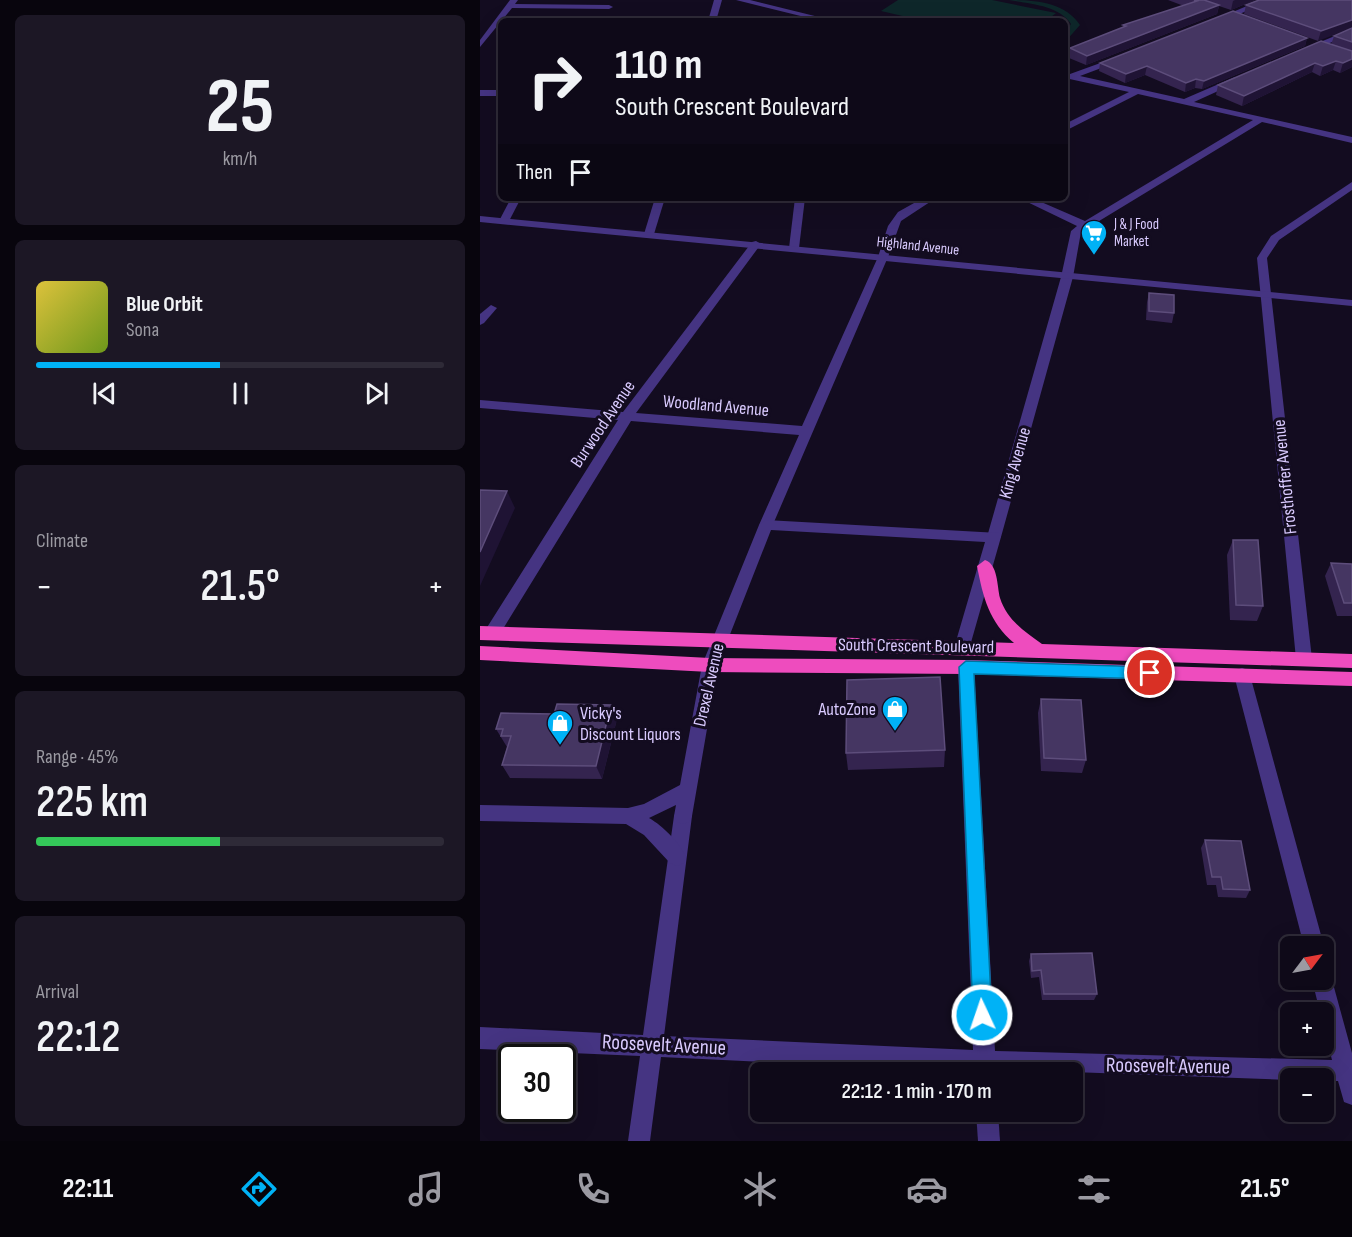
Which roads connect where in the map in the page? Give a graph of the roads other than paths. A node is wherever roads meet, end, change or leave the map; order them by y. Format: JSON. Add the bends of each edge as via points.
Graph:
{"nodes":[{"id":1,"x":718,"y":0,"type":"edge"},
{"id":2,"x":740,"y":0,"type":"edge"},
{"id":3,"x":1268,"y":0,"type":"edge"},
{"id":4,"x":512,"y":3,"type":"edge"},
{"id":5,"x":609,"y":7,"type":"edge"},
{"id":6,"x":1221,"y":10,"type":"edge"},
{"id":7,"x":1231,"y":14,"type":"junction"},
{"id":8,"x":713,"y":18,"type":"edge"},
{"id":9,"x":816,"y":18,"type":"edge"},
{"id":10,"x":1242,"y":18,"type":"edge"},
{"id":11,"x":1210,"y":23,"type":"edge"},
{"id":12,"x":1352,"y":31,"type":"edge"},
{"id":13,"x":1306,"y":41,"type":"edge"},
{"id":14,"x":480,"y":45,"type":"edge"},
{"id":15,"x":1316,"y":45,"type":"junction"},
{"id":16,"x":1334,"y":52,"type":"edge"},
{"id":17,"x":1294,"y":55,"type":"edge"},
{"id":18,"x":1125,"y":56,"type":"edge"},
{"id":19,"x":1068,"y":76,"type":"edge"},
{"id":20,"x":1240,"y":78,"type":"edge"},
{"id":21,"x":1137,"y":91,"type":"junction"},
{"id":22,"x":480,"y":93,"type":"edge"},
{"id":23,"x":498,"y":93,"type":"edge"},
{"id":24,"x":1186,"y":102,"type":"junction"},
{"id":25,"x":1261,"y":120,"type":"junction"},
{"id":26,"x":1068,"y":126,"type":"edge"},
{"id":27,"x":1352,"y":140,"type":"edge"},
{"id":28,"x":1352,"y":185,"type":"edge"},
{"id":29,"x":514,"y":201,"type":"edge"},
{"id":30,"x":659,"y":201,"type":"edge"},
{"id":31,"x":800,"y":201,"type":"edge"},
{"id":32,"x":925,"y":201,"type":"edge"},
{"id":33,"x":1031,"y":201,"type":"edge"},
{"id":34,"x":480,"y":219,"type":"edge"},
{"id":35,"x":504,"y":221,"type":"junction"},
{"id":36,"x":1084,"y":225,"type":"junction"},
{"id":37,"x":649,"y":234,"type":"junction"},
{"id":38,"x":756,"y":244,"type":"junction"},
{"id":39,"x":794,"y":248,"type":"junction"},
{"id":40,"x":883,"y":257,"type":"junction"},
{"id":41,"x":1067,"y":277,"type":"junction"},
{"id":42,"x":1266,"y":295,"type":"junction"},
{"id":43,"x":1352,"y":303,"type":"edge"},
{"id":44,"x":491,"y":308,"type":"dead end"},
{"id":45,"x":480,"y":321,"type":"edge"},
{"id":46,"x":480,"y":404,"type":"edge"},
{"id":47,"x":627,"y":416,"type":"junction"},
{"id":48,"x":805,"y":431,"type":"junction"},
{"id":49,"x":766,"y":525,"type":"junction"},
{"id":50,"x":994,"y":537,"type":"junction"},
{"id":51,"x":985,"y":566,"type":"junction"},
{"id":52,"x":486,"y":633,"type":"edge"},
{"id":53,"x":718,"y":640,"type":"junction"},
{"id":54,"x":962,"y":648,"type":"junction"},
{"id":55,"x":1038,"y":651,"type":"junction"},
{"id":56,"x":480,"y":653,"type":"edge"},
{"id":57,"x":1304,"y":659,"type":"junction"},
{"id":58,"x":1352,"y":661,"type":"edge"},
{"id":59,"x":710,"y":665,"type":"junction"},
{"id":60,"x":966,"y":667,"type":"junction"},
{"id":61,"x":1242,"y":675,"type":"junction"},
{"id":62,"x":1352,"y":679,"type":"edge"},
{"id":63,"x":687,"y":790,"type":"junction"},
{"id":64,"x":481,"y":814,"type":"edge"},
{"id":65,"x":628,"y":816,"type":"junction"},
{"id":66,"x":677,"y":857,"type":"junction"},
{"id":67,"x":1311,"y":936,"type":"edge"},
{"id":68,"x":1325,"y":990,"type":"edge"},
{"id":69,"x":480,"y":1038,"type":"edge"},
{"id":70,"x":652,"y":1044,"type":"junction"},
{"id":71,"x":912,"y":1062,"type":"edge"},
{"id":72,"x":984,"y":1062,"type":"edge"},
{"id":73,"x":1083,"y":1068,"type":"edge"},
{"id":74,"x":1349,"y":1071,"type":"edge"},
{"id":75,"x":1352,"y":1094,"type":"edge"},
{"id":76,"x":988,"y":1122,"type":"edge"},
{"id":77,"x":639,"y":1141,"type":"edge"},
{"id":78,"x":989,"y":1141,"type":"edge"}],
"edges":[{"from":1,"to":8,"type":"street"},
{"from":2,"to":9,"type":"street"},
{"from":3,"to":7,"type":"street"},
{"from":4,"to":5,"type":"street"},
{"from":4,"to":14,"type":"street","via":[[493,22]]},
{"from":6,"to":7,"type":"street"},
{"from":7,"to":10,"type":"street"},
{"from":7,"to":11,"type":"street"},
{"from":12,"to":15,"type":"street"},
{"from":13,"to":15,"type":"street"},
{"from":15,"to":16,"type":"street"},
{"from":15,"to":17,"type":"street"},
{"from":18,"to":19,"type":"street"},
{"from":19,"to":21,"type":"street"},
{"from":20,"to":24,"type":"street"},
{"from":21,"to":24,"type":"street"},
{"from":21,"to":26,"type":"street"},
{"from":22,"to":23,"type":"street"},
{"from":24,"to":25,"type":"street"},
{"from":25,"to":27,"type":"street"},
{"from":25,"to":36,"type":"street"},
{"from":28,"to":42,"type":"street","name":"Frosthoffer Avenue","via":[[1266,248],[1262,258]]},
{"from":29,"to":35,"type":"street"},
{"from":30,"to":37,"type":"street"},
{"from":31,"to":39,"type":"street"},
{"from":32,"to":40,"type":"street","name":"Drexel Avenue","via":[[898,215]]},
{"from":33,"to":36,"type":"street"},
{"from":34,"to":35,"type":"street","name":"Highland Avenue"},
{"from":35,"to":37,"type":"street","name":"Highland Avenue"},
{"from":36,"to":41,"type":"street","name":"King Avenue","via":[[1072,239]]},
{"from":37,"to":38,"type":"street","name":"Highland Avenue"},
{"from":38,"to":39,"type":"street","name":"Highland Avenue"},
{"from":38,"to":47,"type":"street","name":"Burwood Avenue"},
{"from":39,"to":40,"type":"street","name":"Highland Avenue"},
{"from":40,"to":41,"type":"street","name":"Highland Avenue"},
{"from":40,"to":48,"type":"street","name":"Drexel Avenue"},
{"from":41,"to":42,"type":"street","name":"Highland Avenue"},
{"from":41,"to":50,"type":"street","name":"King Avenue"},
{"from":42,"to":43,"type":"street","name":"Highland Avenue"},
{"from":42,"to":57,"type":"street","name":"Frosthoffer Avenue"},
{"from":44,"to":45,"type":"street"},
{"from":46,"to":47,"type":"street","name":"Woodland Avenue"},
{"from":47,"to":48,"type":"street","name":"Woodland Avenue"},
{"from":47,"to":52,"type":"street","name":"Burwood Avenue"},
{"from":48,"to":49,"type":"street","name":"Drexel Avenue"},
{"from":49,"to":50,"type":"street"},
{"from":49,"to":53,"type":"street","name":"Drexel Avenue"},
{"from":50,"to":51,"type":"street","name":"King Avenue"},
{"from":51,"to":54,"type":"street","name":"King Avenue"},
{"from":51,"to":55,"type":"highway","via":[[992,607],[1008,629]]},
{"from":52,"to":53,"type":"highway","name":"South Crescent Boulevard"},
{"from":53,"to":54,"type":"highway","name":"South Crescent Boulevard"},
{"from":53,"to":59,"type":"street","name":"Drexel Avenue"},
{"from":54,"to":55,"type":"highway","name":"South Crescent Boulevard"},
{"from":55,"to":57,"type":"highway","name":"South Crescent Boulevard"},
{"from":56,"to":59,"type":"highway","name":"South Crescent Boulevard"},
{"from":57,"to":58,"type":"highway","name":"South Crescent Boulevard"},
{"from":59,"to":60,"type":"highway","name":"South Crescent Boulevard"},
{"from":59,"to":63,"type":"street","name":"Drexel Avenue"},
{"from":60,"to":61,"type":"highway","name":"South Crescent Boulevard"},
{"from":60,"to":72,"type":"street"},
{"from":61,"to":62,"type":"highway","name":"South Crescent Boulevard"},
{"from":61,"to":67,"type":"street"},
{"from":63,"to":65,"type":"street"},
{"from":63,"to":66,"type":"street","name":"Drexel Avenue"},
{"from":64,"to":65,"type":"street"},
{"from":65,"to":66,"type":"street","via":[[651,829]]},
{"from":66,"to":70,"type":"street","name":"Drexel Avenue"},
{"from":68,"to":74,"type":"street"},
{"from":69,"to":70,"type":"street","name":"Roosevelt Avenue"},
{"from":70,"to":71,"type":"street","name":"Roosevelt Avenue"},
{"from":70,"to":77,"type":"street","name":"Drexel Avenue"},
{"from":73,"to":74,"type":"street","name":"Roosevelt Avenue"},
{"from":74,"to":75,"type":"street"},
{"from":76,"to":78,"type":"street"}]}
